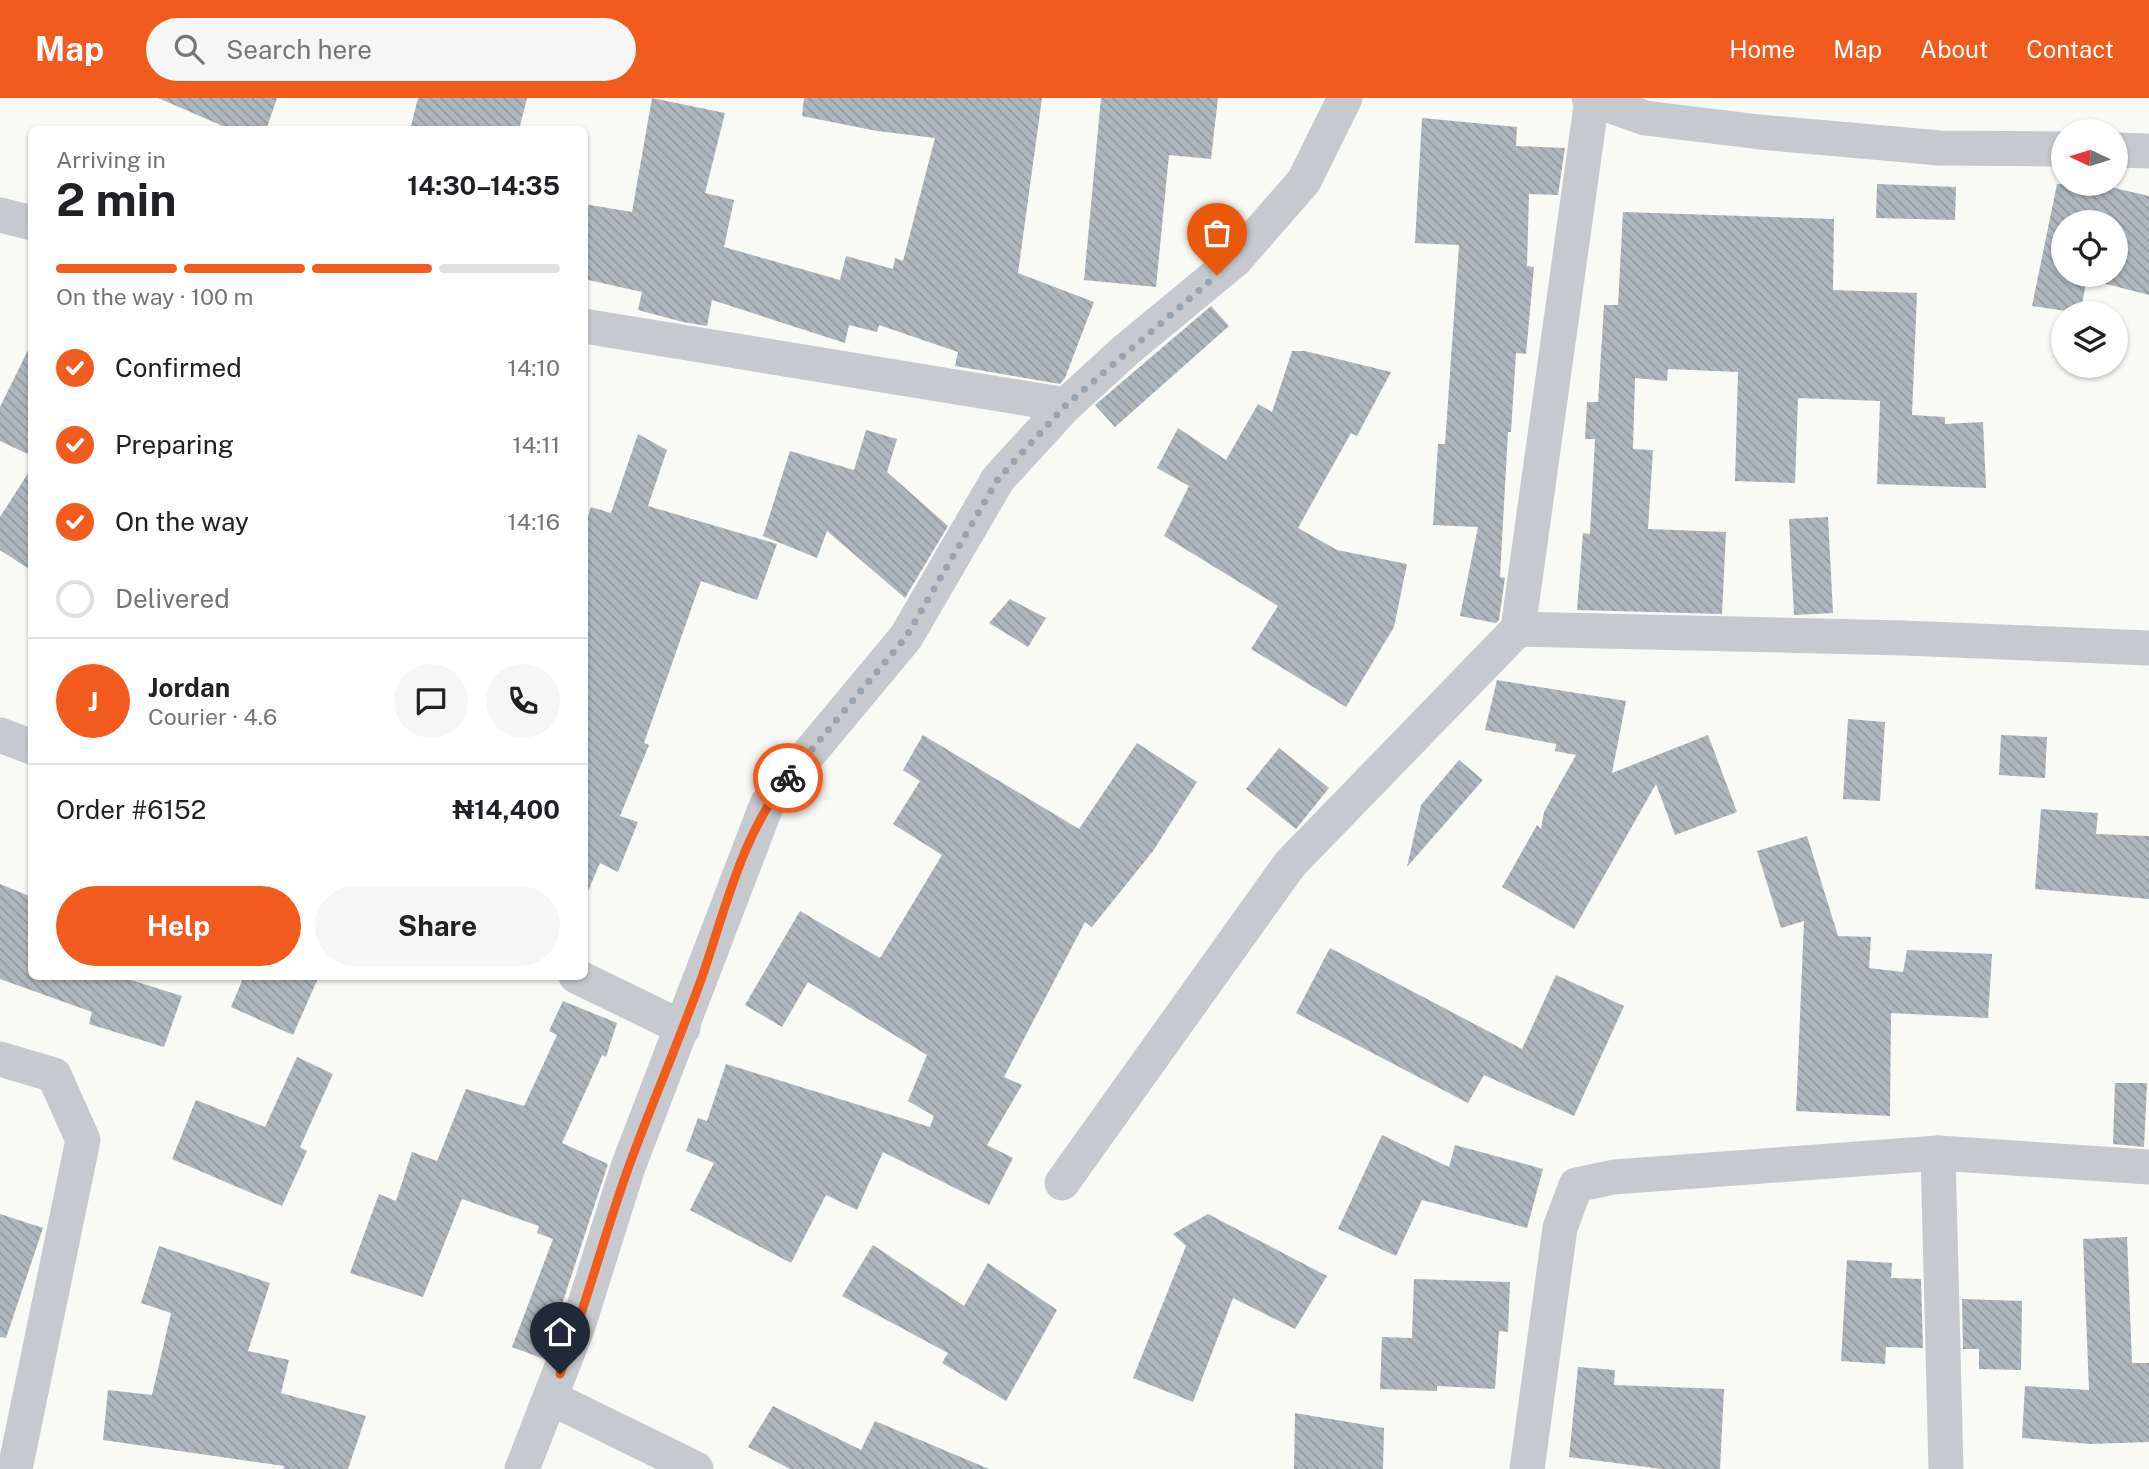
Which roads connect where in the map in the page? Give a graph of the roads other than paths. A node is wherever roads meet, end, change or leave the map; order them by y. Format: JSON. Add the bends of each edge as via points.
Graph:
{"nodes":[{"id":1,"x":1345,"y":98,"type":"edge"},
{"id":2,"x":1591,"y":99,"type":"edge"},
{"id":3,"x":2051,"y":149,"type":"edge"},
{"id":4,"x":2128,"y":150,"type":"edge"},
{"id":5,"x":2149,"y":151,"type":"edge"},
{"id":6,"x":0,"y":215,"type":"edge"},
{"id":7,"x":28,"y":222,"type":"edge"},
{"id":8,"x":588,"y":327,"type":"edge"},
{"id":9,"x":1066,"y":405,"type":"junction"},
{"id":10,"x":1518,"y":629,"type":"junction"},
{"id":11,"x":2149,"y":648,"type":"edge"},
{"id":12,"x":0,"y":735,"type":"edge"},
{"id":13,"x":28,"y":746,"type":"edge"},
{"id":14,"x":584,"y":980,"type":"edge"},
{"id":15,"x":683,"y":1028,"type":"junction"},
{"id":16,"x":0,"y":1059,"type":"edge"},
{"id":17,"x":1938,"y":1153,"type":"junction"},
{"id":18,"x":2149,"y":1167,"type":"edge"},
{"id":19,"x":1062,"y":1182,"type":"dead end"},
{"id":20,"x":551,"y":1398,"type":"junction"},
{"id":21,"x":15,"y":1469,"type":"edge"},
{"id":22,"x":522,"y":1469,"type":"edge"},
{"id":23,"x":696,"y":1469,"type":"edge"},
{"id":24,"x":1527,"y":1469,"type":"edge"},
{"id":25,"x":1946,"y":1469,"type":"edge"}],
"edges":[{"from":1,"to":9,"type":"street","via":[[1304,181],[1235,260]]},
{"from":2,"to":3,"type":"street","via":[[1645,118],[1760,132],[1940,148]]},
{"from":2,"to":10,"type":"street"},
{"from":4,"to":5,"type":"street"},
{"from":6,"to":7,"type":"street"},
{"from":8,"to":9,"type":"street"},
{"from":9,"to":15,"type":"street","via":[[998,479],[906,637],[766,804]]},
{"from":10,"to":11,"type":"street"},
{"from":10,"to":19,"type":"street","via":[[1290,864]]},
{"from":12,"to":13,"type":"street"},
{"from":14,"to":15,"type":"street"},
{"from":15,"to":20,"type":"street","via":[[628,1167]]},
{"from":16,"to":21,"type":"street","via":[[54,1075],[83,1140]]},
{"from":17,"to":18,"type":"street"},
{"from":17,"to":24,"type":"street","via":[[1614,1177],[1576,1185],[1560,1228]]},
{"from":17,"to":25,"type":"street"},
{"from":20,"to":22,"type":"street"},
{"from":20,"to":23,"type":"street"}]}
